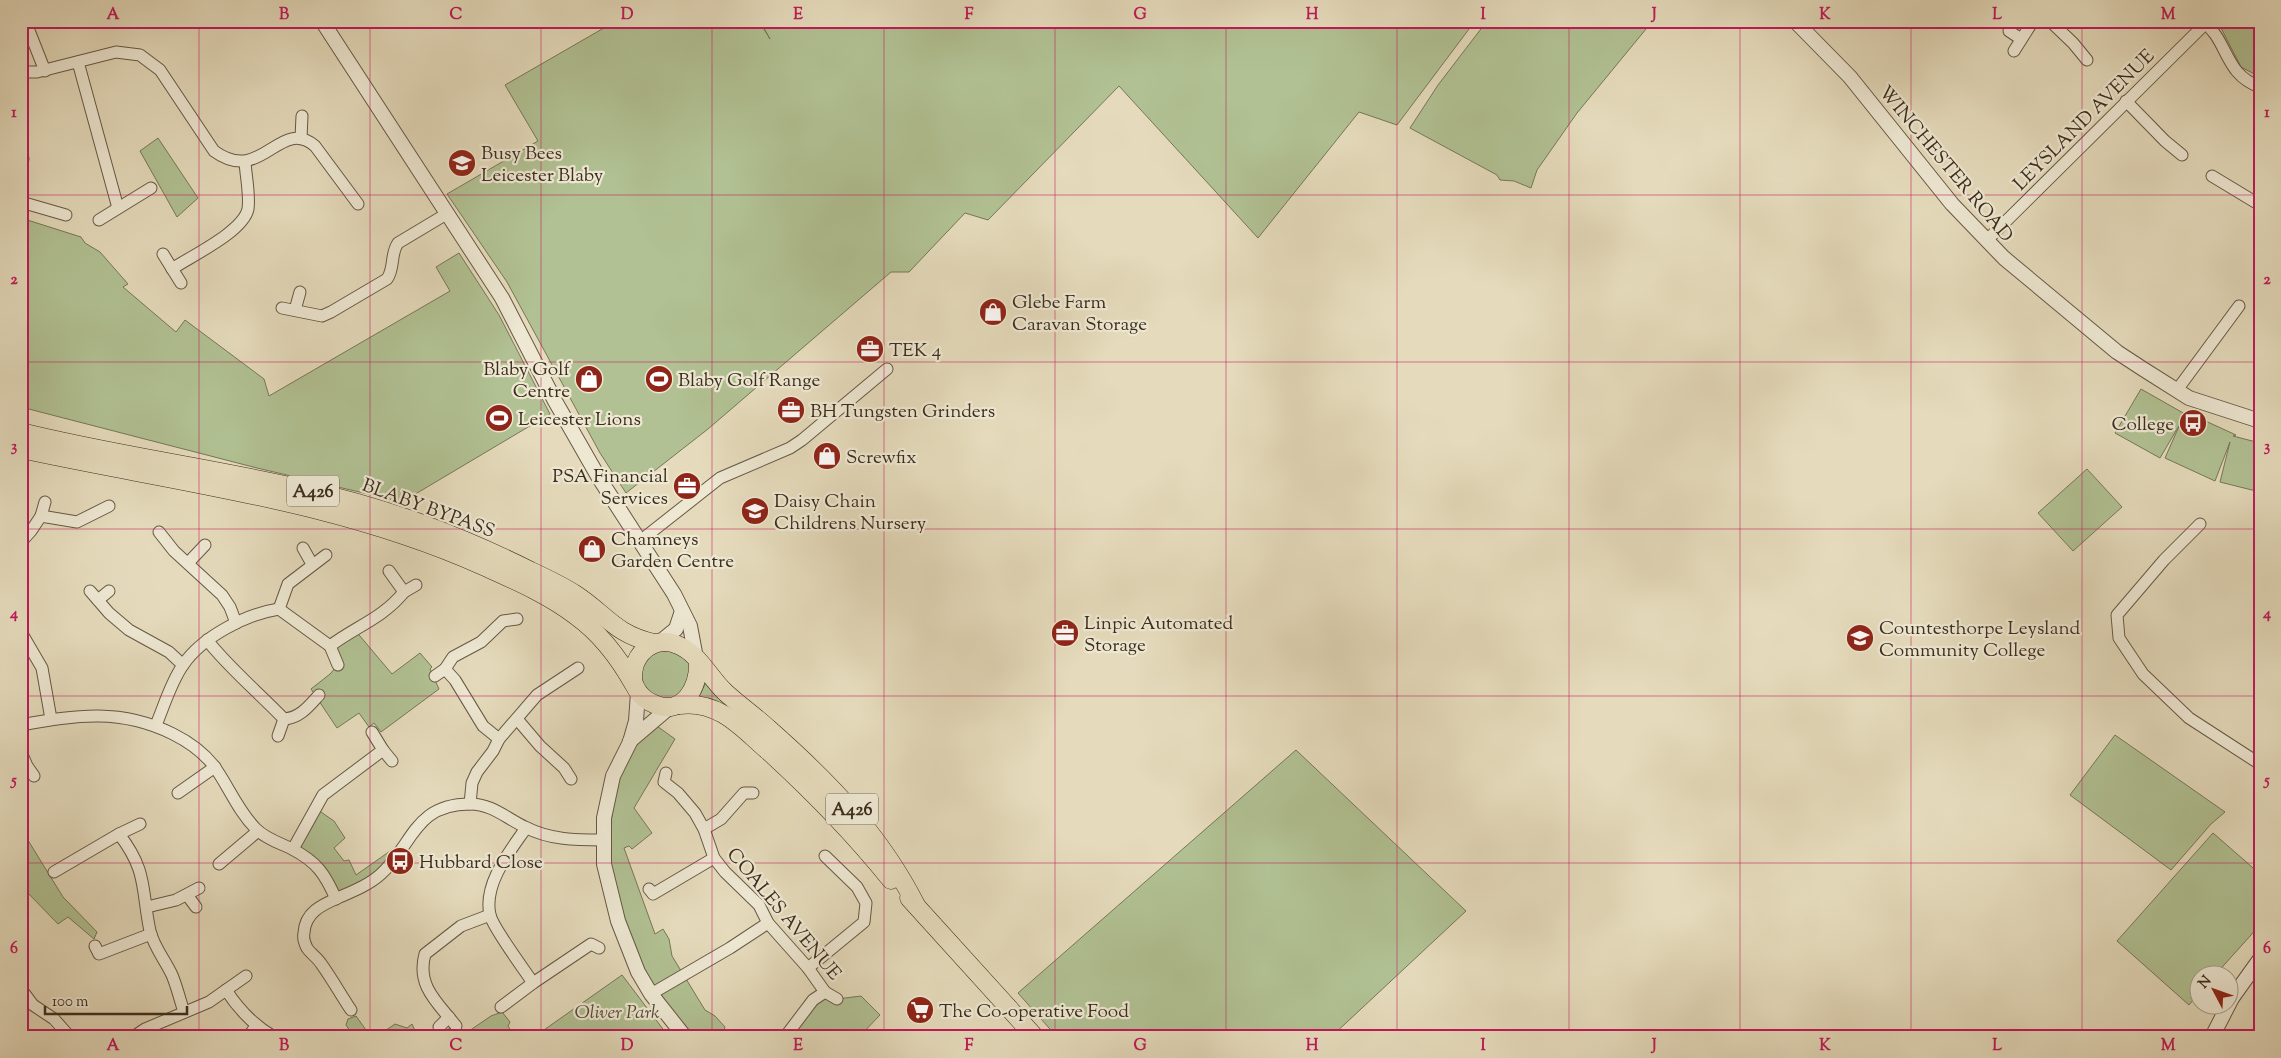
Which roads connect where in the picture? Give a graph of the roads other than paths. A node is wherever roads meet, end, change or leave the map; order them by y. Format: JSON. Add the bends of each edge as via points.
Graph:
{"nodes":[{"id":1,"x":322,"y":21,"type":"edge"},
{"id":2,"x":1794,"y":21,"type":"edge"},
{"id":3,"x":2033,"y":21,"type":"edge"},
{"id":4,"x":2050,"y":21,"type":"edge"},
{"id":5,"x":2204,"y":22,"type":"edge"},
{"id":6,"x":21,"y":26,"type":"edge"},
{"id":7,"x":2008,"y":31,"type":"dead end"},
{"id":8,"x":2021,"y":39,"type":"junction"},
{"id":9,"x":2014,"y":51,"type":"dead end"},
{"id":10,"x":2080,"y":56,"type":"dead end"},
{"id":11,"x":78,"y":62,"type":"junction"},
{"id":12,"x":45,"y":70,"type":"junction"},
{"id":13,"x":21,"y":72,"type":"edge"},
{"id":14,"x":2260,"y":87,"type":"edge"},
{"id":15,"x":2126,"y":101,"type":"junction"},
{"id":16,"x":302,"y":116,"type":"dead end"},
{"id":17,"x":301,"y":138,"type":"junction"},
{"id":18,"x":2182,"y":155,"type":"dead end"},
{"id":19,"x":245,"y":162,"type":"junction"},
{"id":20,"x":2212,"y":176,"type":"dead end"},
{"id":21,"x":2224,"y":183,"type":"junction"},
{"id":22,"x":151,"y":188,"type":"dead end"},
{"id":23,"x":2218,"y":193,"type":"dead end"},
{"id":24,"x":21,"y":202,"type":"edge"},
{"id":25,"x":358,"y":204,"type":"dead end"},
{"id":26,"x":2260,"y":205,"type":"edge"},
{"id":27,"x":118,"y":208,"type":"junction"},
{"id":28,"x":448,"y":213,"type":"junction"},
{"id":29,"x":66,"y":215,"type":"dead end"},
{"id":30,"x":99,"y":220,"type":"dead end"},
{"id":31,"x":1986,"y":241,"type":"junction"},
{"id":32,"x":163,"y":254,"type":"dead end"},
{"id":33,"x":172,"y":269,"type":"junction"},
{"id":34,"x":181,"y":283,"type":"dead end"},
{"id":35,"x":300,"y":292,"type":"dead end"},
{"id":36,"x":2238,"y":306,"type":"dead end"},
{"id":37,"x":282,"y":308,"type":"dead end"},
{"id":38,"x":295,"y":310,"type":"junction"},
{"id":39,"x":887,"y":369,"type":"dead end"},
{"id":40,"x":2177,"y":390,"type":"junction"},
{"id":41,"x":2260,"y":421,"type":"edge"},
{"id":42,"x":21,"y":432,"type":"edge"},
{"id":43,"x":21,"y":449,"type":"edge"},
{"id":44,"x":45,"y":502,"type":"dead end"},
{"id":45,"x":109,"y":506,"type":"dead end"},
{"id":46,"x":41,"y":516,"type":"junction"},
{"id":47,"x":2200,"y":524,"type":"dead end"},
{"id":48,"x":159,"y":532,"type":"dead end"},
{"id":49,"x":640,"y":541,"type":"junction"},
{"id":50,"x":21,"y":542,"type":"edge"},
{"id":51,"x":205,"y":545,"type":"dead end"},
{"id":52,"x":303,"y":548,"type":"dead end"},
{"id":53,"x":326,"y":554,"type":"dead end"},
{"id":54,"x":188,"y":563,"type":"junction"},
{"id":55,"x":312,"y":564,"type":"junction"},
{"id":56,"x":389,"y":571,"type":"dead end"},
{"id":57,"x":416,"y":585,"type":"dead end"},
{"id":58,"x":90,"y":591,"type":"dead end"},
{"id":59,"x":109,"y":591,"type":"dead end"},
{"id":60,"x":404,"y":592,"type":"junction"},
{"id":61,"x":98,"y":600,"type":"junction"},
{"id":62,"x":278,"y":609,"type":"junction"},
{"id":63,"x":682,"y":611,"type":"junction"},
{"id":64,"x":517,"y":619,"type":"dead end"},
{"id":65,"x":236,"y":623,"type":"junction"},
{"id":66,"x":21,"y":632,"type":"edge"},
{"id":67,"x":207,"y":640,"type":"junction"},
{"id":68,"x":657,"y":642,"type":"junction"},
{"id":69,"x":330,"y":646,"type":"junction"},
{"id":70,"x":697,"y":660,"type":"junction"},
{"id":71,"x":182,"y":665,"type":"junction"},
{"id":72,"x":338,"y":665,"type":"dead end"},
{"id":73,"x":578,"y":668,"type":"dead end"},
{"id":74,"x":446,"y":670,"type":"junction"},
{"id":75,"x":435,"y":676,"type":"dead end"},
{"id":76,"x":636,"y":689,"type":"junction"},
{"id":77,"x":319,"y":695,"type":"dead end"},
{"id":78,"x":674,"y":706,"type":"junction"},
{"id":79,"x":51,"y":719,"type":"junction"},
{"id":80,"x":284,"y":719,"type":"junction"},
{"id":81,"x":517,"y":719,"type":"junction"},
{"id":82,"x":21,"y":724,"type":"edge"},
{"id":83,"x":156,"y":725,"type":"junction"},
{"id":84,"x":372,"y":732,"type":"dead end"},
{"id":85,"x":278,"y":736,"type":"dead end"},
{"id":86,"x":499,"y":738,"type":"junction"},
{"id":87,"x":630,"y":742,"type":"junction"},
{"id":88,"x":383,"y":750,"type":"junction"},
{"id":89,"x":21,"y":752,"type":"edge"},
{"id":90,"x":392,"y":761,"type":"dead end"},
{"id":91,"x":2260,"y":764,"type":"edge"},
{"id":92,"x":214,"y":767,"type":"junction"},
{"id":93,"x":34,"y":776,"type":"dead end"},
{"id":94,"x":571,"y":780,"type":"dead end"},
{"id":95,"x":662,"y":780,"type":"dead end"},
{"id":96,"x":178,"y":793,"type":"dead end"},
{"id":97,"x":754,"y":793,"type":"dead end"},
{"id":98,"x":470,"y":804,"type":"junction"},
{"id":99,"x":140,"y":824,"type":"dead end"},
{"id":100,"x":526,"y":828,"type":"junction"},
{"id":101,"x":704,"y":829,"type":"junction"},
{"id":102,"x":258,"y":831,"type":"junction"},
{"id":103,"x":119,"y":834,"type":"junction"},
{"id":104,"x":603,"y":840,"type":"junction"},
{"id":105,"x":293,"y":850,"type":"junction"},
{"id":106,"x":826,"y":856,"type":"dead end"},
{"id":107,"x":714,"y":858,"type":"junction"},
{"id":108,"x":219,"y":864,"type":"dead end"},
{"id":109,"x":54,"y":872,"type":"dead end"},
{"id":110,"x":199,"y":888,"type":"dead end"},
{"id":111,"x":652,"y":894,"type":"dead end"},
{"id":112,"x":188,"y":895,"type":"junction"},
{"id":113,"x":336,"y":898,"type":"junction"},
{"id":114,"x":916,"y":905,"type":"junction"},
{"id":115,"x":147,"y":907,"type":"junction"},
{"id":116,"x":196,"y":907,"type":"dead end"},
{"id":117,"x":490,"y":915,"type":"junction"},
{"id":118,"x":768,"y":923,"type":"junction"},
{"id":119,"x":151,"y":934,"type":"junction"},
{"id":120,"x":594,"y":943,"type":"dead end"},
{"id":121,"x":95,"y":946,"type":"dead end"},
{"id":122,"x":2260,"y":959,"type":"edge"},
{"id":123,"x":808,"y":968,"type":"junction"},
{"id":124,"x":246,"y":976,"type":"dead end"},
{"id":125,"x":533,"y":983,"type":"junction"},
{"id":126,"x":226,"y":990,"type":"junction"},
{"id":127,"x":354,"y":992,"type":"dead end"},
{"id":128,"x":825,"y":992,"type":"junction"},
{"id":129,"x":651,"y":994,"type":"junction"},
{"id":130,"x":23,"y":996,"type":"edge"},
{"id":131,"x":344,"y":999,"type":"junction"},
{"id":132,"x":837,"y":999,"type":"dead end"},
{"id":133,"x":501,"y":1008,"type":"dead end"},
{"id":134,"x":351,"y":1010,"type":"dead end"},
{"id":135,"x":184,"y":1012,"type":"junction"},
{"id":136,"x":256,"y":1026,"type":"junction"},
{"id":137,"x":438,"y":1027,"type":"dead end"},
{"id":138,"x":70,"y":1037,"type":"edge"},
{"id":139,"x":133,"y":1037,"type":"edge"},
{"id":140,"x":248,"y":1037,"type":"edge"},
{"id":141,"x":274,"y":1037,"type":"edge"},
{"id":142,"x":685,"y":1037,"type":"edge"},
{"id":143,"x":785,"y":1037,"type":"edge"},
{"id":144,"x":1034,"y":1037,"type":"edge"},
{"id":145,"x":2212,"y":1037,"type":"edge"}],
"edges":[{"from":1,"to":28,"type":"street"},
{"from":2,"to":31,"type":"street","name":"WINCHESTER ROAD","via":[[1850,77],[1952,204]]},
{"from":3,"to":8,"type":"street"},
{"from":4,"to":10,"type":"street"},
{"from":5,"to":14,"type":"street","via":[[2216,35],[2231,66],[2251,84]]},
{"from":5,"to":15,"type":"street","name":"LEYSLAND AVENUE"},
{"from":6,"to":12,"type":"street","via":[[22,30],[28,28]]},
{"from":7,"to":8,"type":"street"},
{"from":8,"to":9,"type":"street"},
{"from":11,"to":12,"type":"street"},
{"from":11,"to":19,"type":"street","via":[[116,52],[140,54],[160,70],[214,151],[228,160]]},
{"from":11,"to":27,"type":"street"},
{"from":12,"to":13,"type":"street"},
{"from":15,"to":18,"type":"street","via":[[2168,137]]},
{"from":15,"to":31,"type":"street","name":"LEYSLAND AVENUE"},
{"from":16,"to":17,"type":"street"},
{"from":17,"to":19,"type":"street","via":[[284,141]]},
{"from":17,"to":25,"type":"street","via":[[315,146]]},
{"from":19,"to":33,"type":"street","via":[[248,203],[244,218],[232,230]]},
{"from":20,"to":21,"type":"street"},
{"from":21,"to":23,"type":"street"},
{"from":21,"to":26,"type":"street"},
{"from":22,"to":27,"type":"street"},
{"from":24,"to":29,"type":"street"},
{"from":27,"to":30,"type":"street"},
{"from":28,"to":38,"type":"street","via":[[398,243],[393,250],[390,275],[381,284],[322,316]]},
{"from":28,"to":49,"type":"street","via":[[502,298],[555,401]]},
{"from":31,"to":40,"type":"street","name":"WINCHESTER ROAD","via":[[2117,352]]},
{"from":32,"to":33,"type":"street"},
{"from":33,"to":34,"type":"street"},
{"from":35,"to":38,"type":"street"},
{"from":36,"to":40,"type":"street"},
{"from":37,"to":38,"type":"street"},
{"from":39,"to":49,"type":"street","via":[[802,440],[720,478]]},
{"from":40,"to":41,"type":"street","name":"WINCHESTER ROAD","via":[[2188,398]]},
{"from":42,"to":68,"type":"main road","name":"BLABY BYPASS","number":"A426","via":[[270,480],[394,514],[497,554],[576,594],[628,636]]},
{"from":43,"to":76,"type":"main road","name":"BLABY BYPASS","number":"A426","via":[[293,503],[388,529],[448,551],[539,593],[577,616],[609,647]]},
{"from":44,"to":46,"type":"street"},
{"from":45,"to":46,"type":"street","via":[[77,522]]},
{"from":46,"to":50,"type":"street"},
{"from":47,"to":91,"type":"street","via":[[2117,615],[2119,638],[2143,674],[2190,718]]},
{"from":48,"to":54,"type":"street","via":[[174,552]]},
{"from":49,"to":63,"type":"street"},
{"from":51,"to":54,"type":"street"},
{"from":52,"to":55,"type":"street"},
{"from":53,"to":55,"type":"street"},
{"from":54,"to":65,"type":"street","via":[[222,595]]},
{"from":55,"to":62,"type":"street","via":[[288,584]]},
{"from":56,"to":60,"type":"street"},
{"from":57,"to":60,"type":"street"},
{"from":58,"to":61,"type":"street"},
{"from":59,"to":61,"type":"street"},
{"from":60,"to":69,"type":"street","via":[[377,618]]},
{"from":61,"to":71,"type":"street","via":[[129,630],[169,652]]},
{"from":62,"to":65,"type":"street"},
{"from":62,"to":69,"type":"street"},
{"from":63,"to":68,"type":"street","via":[[676,629]]},
{"from":63,"to":70,"type":"street","via":[[690,626]]},
{"from":64,"to":74,"type":"street","via":[[499,617],[481,642],[453,657]]},
{"from":65,"to":67,"type":"street"},
{"from":66,"to":79,"type":"street","via":[[42,668]]},
{"from":67,"to":71,"type":"street"},
{"from":67,"to":80,"type":"street","via":[[232,670]]},
{"from":68,"to":70,"type":"main road","via":[[676,644]]},
{"from":68,"to":76,"type":"main road","via":[[646,648],[636,661],[633,675]]},
{"from":69,"to":72,"type":"street"},
{"from":70,"to":78,"type":"main road","via":[[696,686],[691,694]]},
{"from":70,"to":114,"type":"main road","number":"A426","via":[[727,694],[844,799],[902,878]]},
{"from":71,"to":83,"type":"street"},
{"from":73,"to":81,"type":"street","via":[[537,695]]},
{"from":74,"to":75,"type":"street"},
{"from":74,"to":86,"type":"street","via":[[483,726]]},
{"from":76,"to":78,"type":"main road","via":[[657,706]]},
{"from":76,"to":87,"type":"street","via":[[636,722]]},
{"from":77,"to":80,"type":"street","via":[[299,715]]},
{"from":78,"to":87,"type":"street"},
{"from":78,"to":114,"type":"main road","number":"A426","via":[[692,704],[712,709],[740,726],[832,814]]},
{"from":79,"to":82,"type":"street"},
{"from":79,"to":83,"type":"street","via":[[120,716]]},
{"from":80,"to":85,"type":"street"},
{"from":81,"to":86,"type":"street"},
{"from":81,"to":94,"type":"street","via":[[564,768]]},
{"from":83,"to":92,"type":"street","via":[[187,741]]},
{"from":84,"to":88,"type":"street"},
{"from":86,"to":98,"type":"street","via":[[476,772]]},
{"from":87,"to":104,"type":"street","via":[[613,776]]},
{"from":88,"to":90,"type":"street"},
{"from":88,"to":105,"type":"street","via":[[323,795]]},
{"from":89,"to":93,"type":"street"},
{"from":92,"to":96,"type":"street"},
{"from":92,"to":102,"type":"street","via":[[246,818]]},
{"from":95,"to":101,"type":"street","name":"COALES AVENUE","via":[[678,793]]},
{"from":97,"to":101,"type":"street","via":[[744,793],[721,819]]},
{"from":98,"to":100,"type":"street","via":[[499,811]]},
{"from":98,"to":113,"type":"street","via":[[438,811],[419,824],[381,874],[362,887]]},
{"from":99,"to":103,"type":"street"},
{"from":100,"to":104,"type":"street","via":[[556,838]]},
{"from":100,"to":117,"type":"street","via":[[492,884]]},
{"from":101,"to":107,"type":"street","name":"COALES AVENUE"},
{"from":102,"to":105,"type":"street"},
{"from":102,"to":108,"type":"street"},
{"from":103,"to":109,"type":"street"},
{"from":103,"to":115,"type":"street","via":[[141,871]]},
{"from":104,"to":129,"type":"street","via":[[604,864],[618,920],[628,951]]},
{"from":105,"to":113,"type":"street","via":[[312,860],[322,871]]},
{"from":106,"to":123,"type":"street","via":[[831,870],[857,887],[866,903],[864,922]]},
{"from":107,"to":111,"type":"street"},
{"from":107,"to":118,"type":"street","name":"COALES AVENUE","via":[[759,905]]},
{"from":110,"to":112,"type":"street"},
{"from":112,"to":115,"type":"street"},
{"from":112,"to":116,"type":"street"},
{"from":113,"to":131,"type":"street","via":[[313,911],[305,923],[303,936],[306,947],[322,963]]},
{"from":114,"to":144,"type":"main road","number":"A426"},
{"from":115,"to":119,"type":"street"},
{"from":117,"to":125,"type":"street"},
{"from":117,"to":137,"type":"street","via":[[461,926],[425,954],[422,966],[425,984],[453,1022]]},
{"from":118,"to":123,"type":"street","name":"COALES AVENUE"},
{"from":118,"to":129,"type":"street"},
{"from":119,"to":121,"type":"street","via":[[99,954]]},
{"from":119,"to":135,"type":"street","via":[[171,974]]},
{"from":120,"to":125,"type":"street"},
{"from":122,"to":145,"type":"street","via":[[2232,998]]},
{"from":123,"to":128,"type":"street","name":"COALES AVENUE"},
{"from":124,"to":126,"type":"street"},
{"from":125,"to":133,"type":"street"},
{"from":126,"to":135,"type":"street","via":[[209,1002]]},
{"from":126,"to":136,"type":"street"},
{"from":127,"to":131,"type":"street"},
{"from":128,"to":132,"type":"street","name":"COALES AVENUE"},
{"from":128,"to":143,"type":"street","via":[[814,1000]]},
{"from":129,"to":142,"type":"street"},
{"from":130,"to":138,"type":"street","via":[[54,1019]]},
{"from":131,"to":134,"type":"street"},
{"from":135,"to":139,"type":"street","via":[[145,1028]]},
{"from":136,"to":140,"type":"street"},
{"from":136,"to":141,"type":"street"}]}
